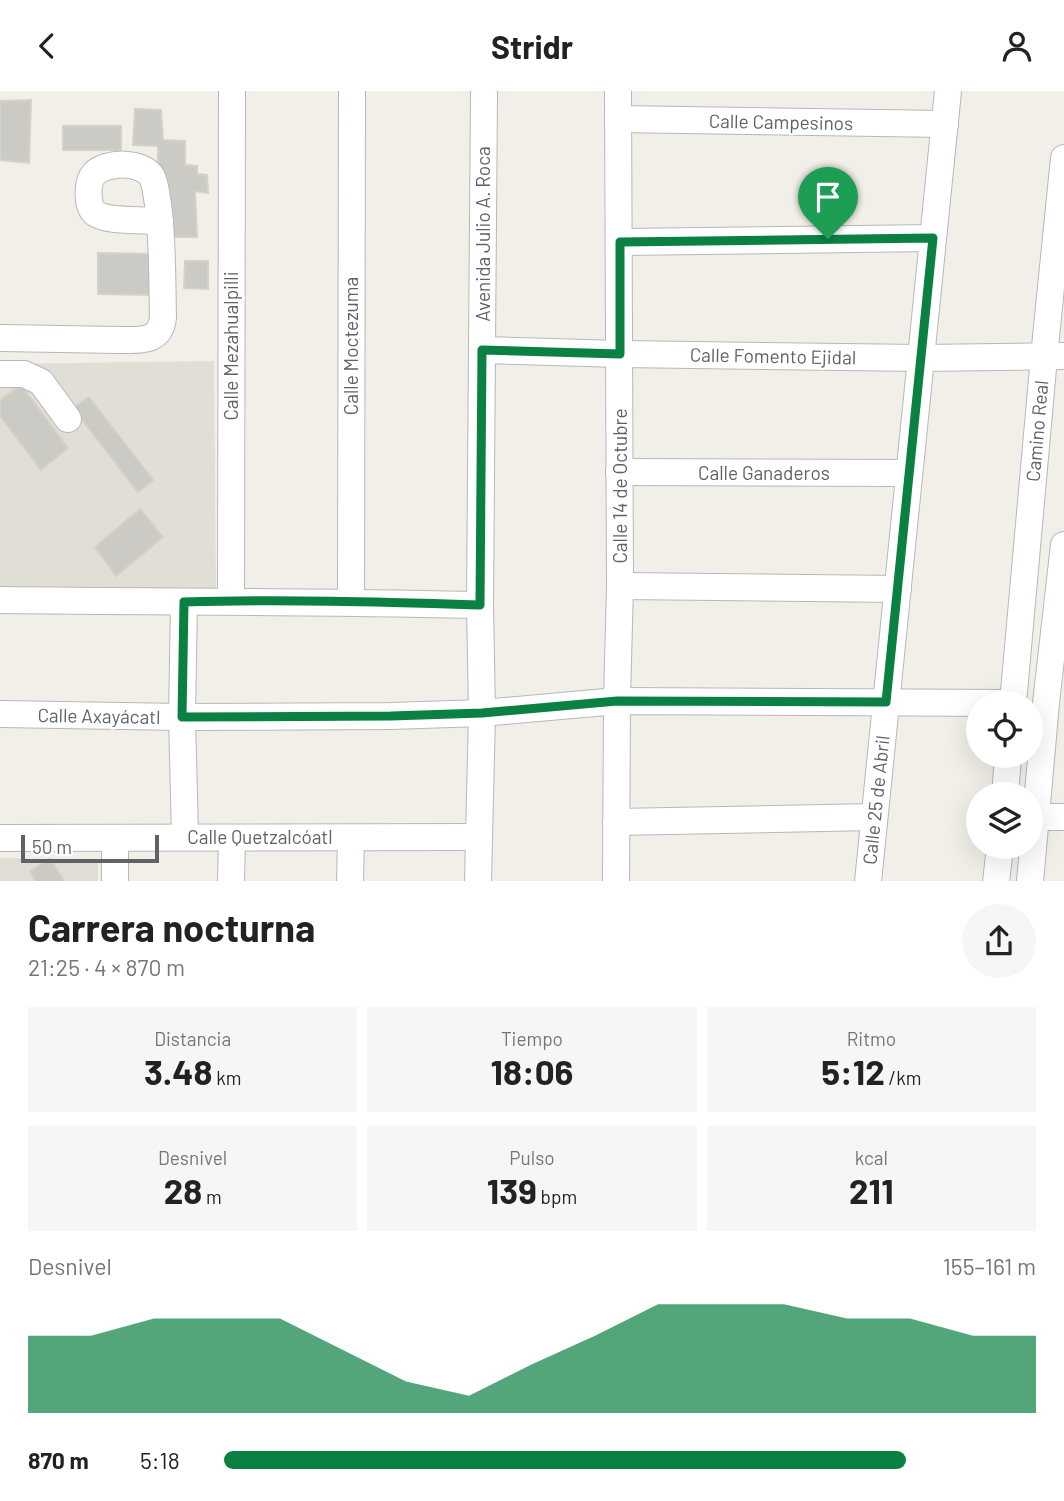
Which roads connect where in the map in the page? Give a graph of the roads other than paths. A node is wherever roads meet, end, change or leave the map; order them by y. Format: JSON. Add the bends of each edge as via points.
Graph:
{"nodes":[{"id":1,"x":232,"y":91,"type":"edge"},
{"id":2,"x":352,"y":91,"type":"edge"},
{"id":3,"x":484,"y":91,"type":"edge"},
{"id":4,"x":618,"y":91,"type":"edge"},
{"id":5,"x":948,"y":91,"type":"edge"},
{"id":6,"x":618,"y":119,"type":"junction"},
{"id":7,"x":945,"y":124,"type":"junction"},
{"id":8,"x":1064,"y":158,"type":"edge"},
{"id":9,"x":160,"y":221,"type":"dead end"},
{"id":10,"x":933,"y":238,"type":"junction"},
{"id":11,"x":620,"y":242,"type":"junction"},
{"id":12,"x":0,"y":338,"type":"edge"},
{"id":13,"x":482,"y":350,"type":"junction"},
{"id":14,"x":620,"y":354,"type":"junction"},
{"id":15,"x":1054,"y":356,"type":"edge"},
{"id":16,"x":921,"y":358,"type":"junction"},
{"id":17,"x":0,"y":373,"type":"edge"},
{"id":18,"x":68,"y":419,"type":"dead end"},
{"id":19,"x":619,"y":472,"type":"junction"},
{"id":20,"x":909,"y":473,"type":"junction"},
{"id":21,"x":1064,"y":545,"type":"edge"},
{"id":22,"x":620,"y":586,"type":"junction"},
{"id":23,"x":898,"y":589,"type":"junction"},
{"id":24,"x":1061,"y":589,"type":"edge"},
{"id":25,"x":0,"y":600,"type":"edge"},
{"id":26,"x":231,"y":601,"type":"junction"},
{"id":27,"x":351,"y":601,"type":"junction"},
{"id":28,"x":184,"y":602,"type":"junction"},
{"id":29,"x":480,"y":605,"type":"junction"},
{"id":30,"x":1013,"y":691,"type":"edge"},
{"id":31,"x":617,"y":701,"type":"junction"},
{"id":32,"x":886,"y":702,"type":"junction"},
{"id":33,"x":966,"y":703,"type":"edge"},
{"id":34,"x":1055,"y":703,"type":"edge"},
{"id":35,"x":482,"y":713,"type":"junction"},
{"id":36,"x":0,"y":714,"type":"edge"},
{"id":37,"x":182,"y":717,"type":"junction"},
{"id":38,"x":1042,"y":782,"type":"edge"},
{"id":39,"x":874,"y":817,"type":"junction"},
{"id":40,"x":1043,"y":817,"type":"edge"},
{"id":41,"x":1064,"y":817,"type":"edge"},
{"id":42,"x":617,"y":822,"type":"junction"},
{"id":43,"x":185,"y":837,"type":"junction"},
{"id":44,"x":478,"y":837,"type":"junction"},
{"id":45,"x":0,"y":838,"type":"edge"},
{"id":46,"x":115,"y":838,"type":"junction"},
{"id":47,"x":232,"y":838,"type":"junction"},
{"id":48,"x":351,"y":838,"type":"junction"},
{"id":49,"x":999,"y":859,"type":"edge"},
{"id":50,"x":1032,"y":859,"type":"edge"},
{"id":51,"x":116,"y":881,"type":"edge"},
{"id":52,"x":231,"y":881,"type":"edge"},
{"id":53,"x":351,"y":881,"type":"edge"},
{"id":54,"x":478,"y":881,"type":"edge"},
{"id":55,"x":616,"y":881,"type":"edge"},
{"id":56,"x":868,"y":881,"type":"edge"},
{"id":57,"x":996,"y":881,"type":"edge"},
{"id":58,"x":1030,"y":881,"type":"edge"}],
"edges":[{"from":1,"to":26,"type":"street","name":"Calle Mezahualpilli"},
{"from":2,"to":27,"type":"street","name":"Calle Moctezuma"},
{"from":3,"to":13,"type":"street","name":"Avenida Julio A. Roca"},
{"from":4,"to":6,"type":"street","name":"Calle 14 de Octubre"},
{"from":5,"to":7,"type":"street","name":"Calle 25 de Abril"},
{"from":6,"to":7,"type":"street","name":"Calle Campesinos"},
{"from":6,"to":11,"type":"street","name":"Calle 14 de Octubre"},
{"from":7,"to":10,"type":"street","name":"Calle 25 de Abril"},
{"from":8,"to":15,"type":"street","name":"Camino Real"},
{"from":9,"to":12,"type":"street","via":[[163,317],[153,336],[127,340]]},
{"from":10,"to":11,"type":"street"},
{"from":10,"to":16,"type":"street","name":"Calle 25 de Abril"},
{"from":11,"to":14,"type":"street","name":"Calle 14 de Octubre"},
{"from":13,"to":14,"type":"street","name":"Calle Fomento Ejidal"},
{"from":13,"to":29,"type":"street","name":"Avenida Julio A. Roca"},
{"from":14,"to":16,"type":"street","name":"Calle Fomento Ejidal"},
{"from":14,"to":19,"type":"street","name":"Calle 14 de Octubre"},
{"from":15,"to":16,"type":"street","name":"Calle Fomento Ejidal"},
{"from":15,"to":30,"type":"street","name":"Camino Real"},
{"from":16,"to":20,"type":"street","name":"Calle 25 de Abril"},
{"from":17,"to":18,"type":"street","via":[[24,374],[41,382]]},
{"from":19,"to":20,"type":"street","name":"Calle Ganaderos"},
{"from":19,"to":22,"type":"street","name":"Calle 14 de Octubre"},
{"from":20,"to":23,"type":"street","name":"Calle 25 de Abril"},
{"from":21,"to":24,"type":"street"},
{"from":22,"to":23,"type":"street"},
{"from":22,"to":31,"type":"street","name":"Calle 14 de Octubre"},
{"from":23,"to":32,"type":"street","name":"Calle 25 de Abril"},
{"from":24,"to":34,"type":"street"},
{"from":25,"to":28,"type":"street"},
{"from":26,"to":27,"type":"street"},
{"from":26,"to":28,"type":"street"},
{"from":27,"to":29,"type":"street"},
{"from":28,"to":37,"type":"street"},
{"from":29,"to":35,"type":"street","name":"Avenida Julio A. Roca"},
{"from":31,"to":32,"type":"street","name":"Calle Axayácatl"},
{"from":31,"to":35,"type":"street","name":"Calle Axayácatl"},
{"from":31,"to":42,"type":"street","name":"Calle 14 de Octubre"},
{"from":32,"to":33,"type":"street","name":"Calle Axayácatl"},
{"from":32,"to":39,"type":"street","name":"Calle 25 de Abril"},
{"from":34,"to":38,"type":"street"},
{"from":35,"to":37,"type":"street","name":"Calle Axayácatl"},
{"from":35,"to":44,"type":"street","name":"Avenida Julio A. Roca"},
{"from":36,"to":37,"type":"street","name":"Calle Axayácatl"},
{"from":37,"to":43,"type":"street"},
{"from":39,"to":42,"type":"street"},
{"from":39,"to":56,"type":"street","name":"Calle 25 de Abril"},
{"from":40,"to":41,"type":"street"},
{"from":42,"to":55,"type":"street","name":"Calle 14 de Octubre"},
{"from":43,"to":46,"type":"street","name":"Calle Quetzalcóatl"},
{"from":43,"to":47,"type":"street","name":"Calle Quetzalcóatl"},
{"from":44,"to":48,"type":"street","name":"Calle Quetzalcóatl"},
{"from":44,"to":54,"type":"street","name":"Avenida Julio A. Roca"},
{"from":45,"to":46,"type":"street","name":"Calle Quetzalcóatl"},
{"from":46,"to":51,"type":"street"},
{"from":47,"to":48,"type":"street","name":"Calle Quetzalcóatl"},
{"from":47,"to":52,"type":"street"},
{"from":48,"to":53,"type":"street"},
{"from":49,"to":57,"type":"street"},
{"from":50,"to":58,"type":"street"}]}
